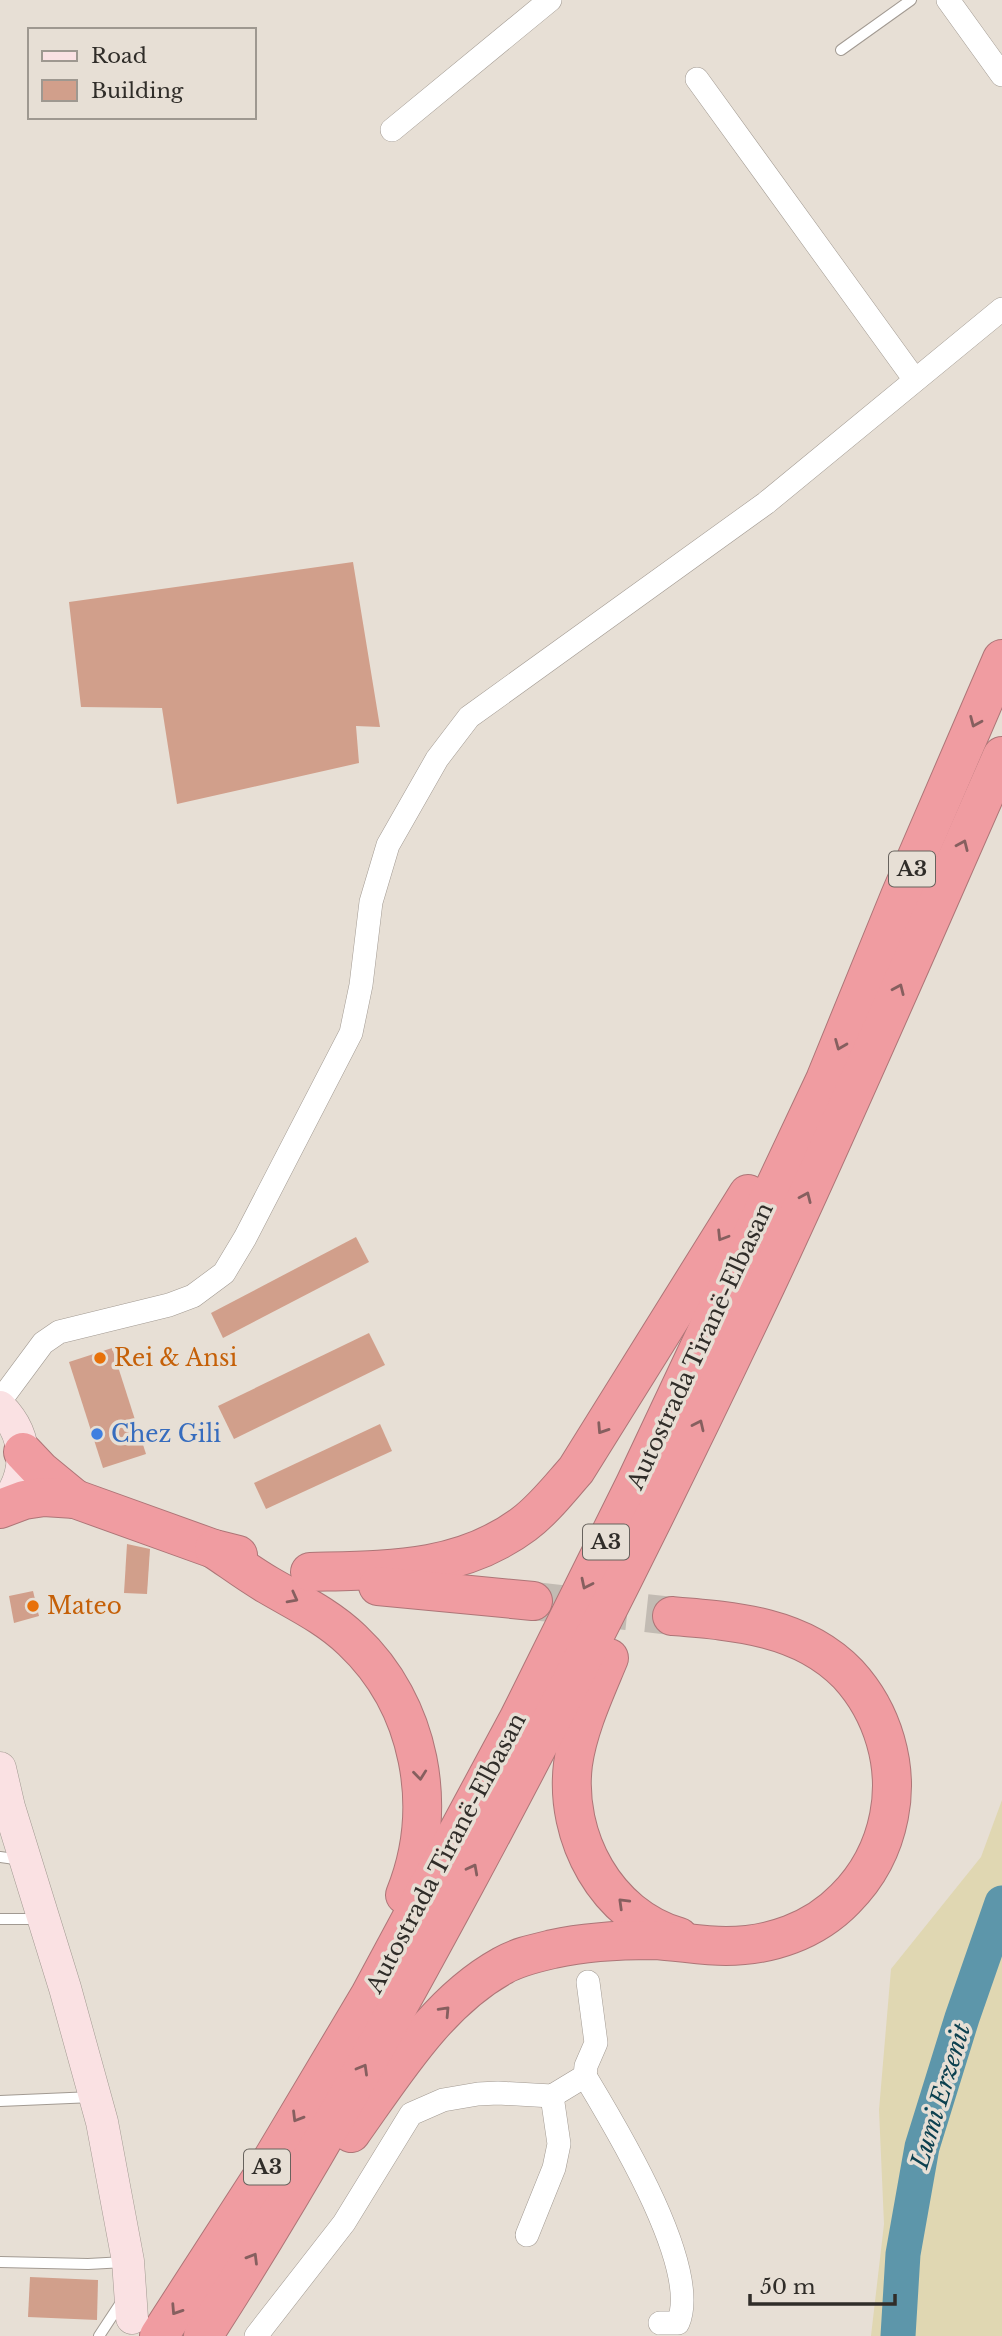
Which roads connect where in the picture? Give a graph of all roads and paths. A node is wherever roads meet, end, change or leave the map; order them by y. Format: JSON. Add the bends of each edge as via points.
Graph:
{"nodes":[{"id":1,"x":550,"y":0,"type":"edge"},
{"id":2,"x":911,"y":0,"type":"edge"},
{"id":3,"x":948,"y":0,"type":"edge"},
{"id":4,"x":841,"y":50,"type":"dead end"},
{"id":5,"x":1002,"y":75,"type":"edge"},
{"id":6,"x":697,"y":79,"type":"dead end"},
{"id":7,"x":392,"y":130,"type":"dead end"},
{"id":8,"x":1002,"y":309,"type":"edge"},
{"id":9,"x":915,"y":380,"type":"junction"},
{"id":10,"x":1002,"y":659,"type":"edge"},
{"id":11,"x":1002,"y":757,"type":"edge"},
{"id":12,"x":825,"y":1080,"type":"junction"},
{"id":13,"x":0,"y":1401,"type":"edge"},
{"id":14,"x":0,"y":1407,"type":"edge"},
{"id":15,"x":23,"y":1452,"type":"junction"},
{"id":16,"x":670,"y":1486,"type":"junction"},
{"id":17,"x":75,"y":1499,"type":"junction"},
{"id":18,"x":0,"y":1509,"type":"edge"},
{"id":19,"x":214,"y":1549,"type":"junction"},
{"id":20,"x":310,"y":1572,"type":"junction"},
{"id":21,"x":533,"y":1601,"type":"tunnel mouth"},
{"id":22,"x":672,"y":1616,"type":"tunnel mouth"},
{"id":23,"x":0,"y":1768,"type":"edge"},
{"id":24,"x":13,"y":1859,"type":"edge"},
{"id":25,"x":0,"y":1919,"type":"edge"},
{"id":26,"x":43,"y":1919,"type":"junction"},
{"id":27,"x":704,"y":1944,"type":"junction"},
{"id":28,"x":588,"y":1982,"type":"dead end"},
{"id":29,"x":370,"y":1995,"type":"junction"},
{"id":30,"x":585,"y":2076,"type":"junction"},
{"id":31,"x":552,"y":2096,"type":"junction"},
{"id":32,"x":95,"y":2097,"type":"junction"},
{"id":33,"x":0,"y":2101,"type":"edge"},
{"id":34,"x":293,"y":2192,"type":"junction"},
{"id":35,"x":527,"y":2235,"type":"dead end"},
{"id":36,"x":0,"y":2262,"type":"edge"},
{"id":37,"x":137,"y":2301,"type":"edge"},
{"id":38,"x":660,"y":2323,"type":"dead end"},
{"id":39,"x":99,"y":2336,"type":"edge"},
{"id":40,"x":203,"y":2336,"type":"edge"},
{"id":41,"x":256,"y":2336,"type":"edge"}],
"edges":[{"from":1,"to":7,"type":"street"},
{"from":2,"to":4,"type":"lane"},
{"from":3,"to":5,"type":"street"},
{"from":6,"to":9,"type":"street"},
{"from":8,"to":9,"type":"street"},
{"from":9,"to":13,"type":"street","via":[[766,503],[469,717],[438,759],[388,845],[371,902],[351,1033],[224,1273],[193,1296],[169,1305],[59,1332],[43,1343]]},
{"from":10,"to":12,"type":"highway","name":"Autostrada Tiranë-Elbasan","number":"A3","one_way":true},
{"from":16,"to":11,"type":"highway","name":"Autostrada Tiranë-Elbasan","number":"A3","one_way":true,"via":[[768,1280]]},
{"from":12,"to":20,"type":"highway","one_way":true,"via":[[802,1093],[752,1188],[644,1363],[576,1470],[550,1500],[498,1541],[437,1564]]},
{"from":12,"to":29,"type":"highway","name":"Autostrada Tiranë-Elbasan","number":"A3","one_way":true,"via":[[635,1485],[531,1694]]},
{"from":14,"to":15,"type":"main road","via":[[16,1427]]},
{"from":15,"to":17,"type":"highway"},
{"from":15,"to":18,"type":"main road","via":[[20,1479]]},
{"from":27,"to":16,"type":"highway","one_way":true,"via":[[659,1930],[620,1902],[593,1869],[573,1804],[573,1764],[580,1732],[674,1510]]},
{"from":34,"to":16,"type":"highway","name":"Autostrada Tiranë-Elbasan","number":"A3","one_way":true,"via":[[541,1742]]},
{"from":17,"to":18,"type":"highway","via":[[44,1497]]},
{"from":17,"to":19,"type":"highway"},
{"from":19,"to":20,"type":"highway"},
{"from":19,"to":29,"type":"highway","one_way":true,"via":[[300,1601],[352,1640],[386,1679],[410,1728],[418,1754],[421,1840],[400,1908],[364,1974]]},
{"from":20,"to":21,"type":"highway","via":[[387,1587]]},
{"from":22,"to":27,"type":"highway","via":[[755,1625],[798,1639],[822,1653],[857,1684],[871,1706],[889,1754],[892,1778],[880,1849],[839,1905],[787,1937],[744,1945]]},
{"from":23,"to":24,"type":"main road"},
{"from":24,"to":26,"type":"main road"},
{"from":25,"to":26,"type":"lane"},
{"from":26,"to":32,"type":"main road"},
{"from":34,"to":27,"type":"highway","one_way":true,"via":[[316,2182],[425,2034],[461,1995],[505,1964],[596,1942]]},
{"from":28,"to":30,"type":"street","via":[[596,2043]]},
{"from":29,"to":37,"type":"highway","name":"Autostrada Tiranë-Elbasan","number":"A3","one_way":true,"via":[[255,2188]]},
{"from":30,"to":31,"type":"street"},
{"from":30,"to":38,"type":"street","via":[[624,2141],[667,2234],[682,2286],[683,2312],[678,2323]]},
{"from":31,"to":35,"type":"street","via":[[559,2144]]},
{"from":31,"to":41,"type":"street","via":[[478,2094],[443,2100],[411,2114],[344,2223]]},
{"from":32,"to":33,"type":"lane"},
{"from":32,"to":37,"type":"main road"},
{"from":40,"to":34,"type":"highway","name":"Autostrada Tiranë-Elbasan","number":"A3","one_way":true},
{"from":36,"to":37,"type":"lane","via":[[88,2264]]},
{"from":37,"to":39,"type":"lane"}]}
